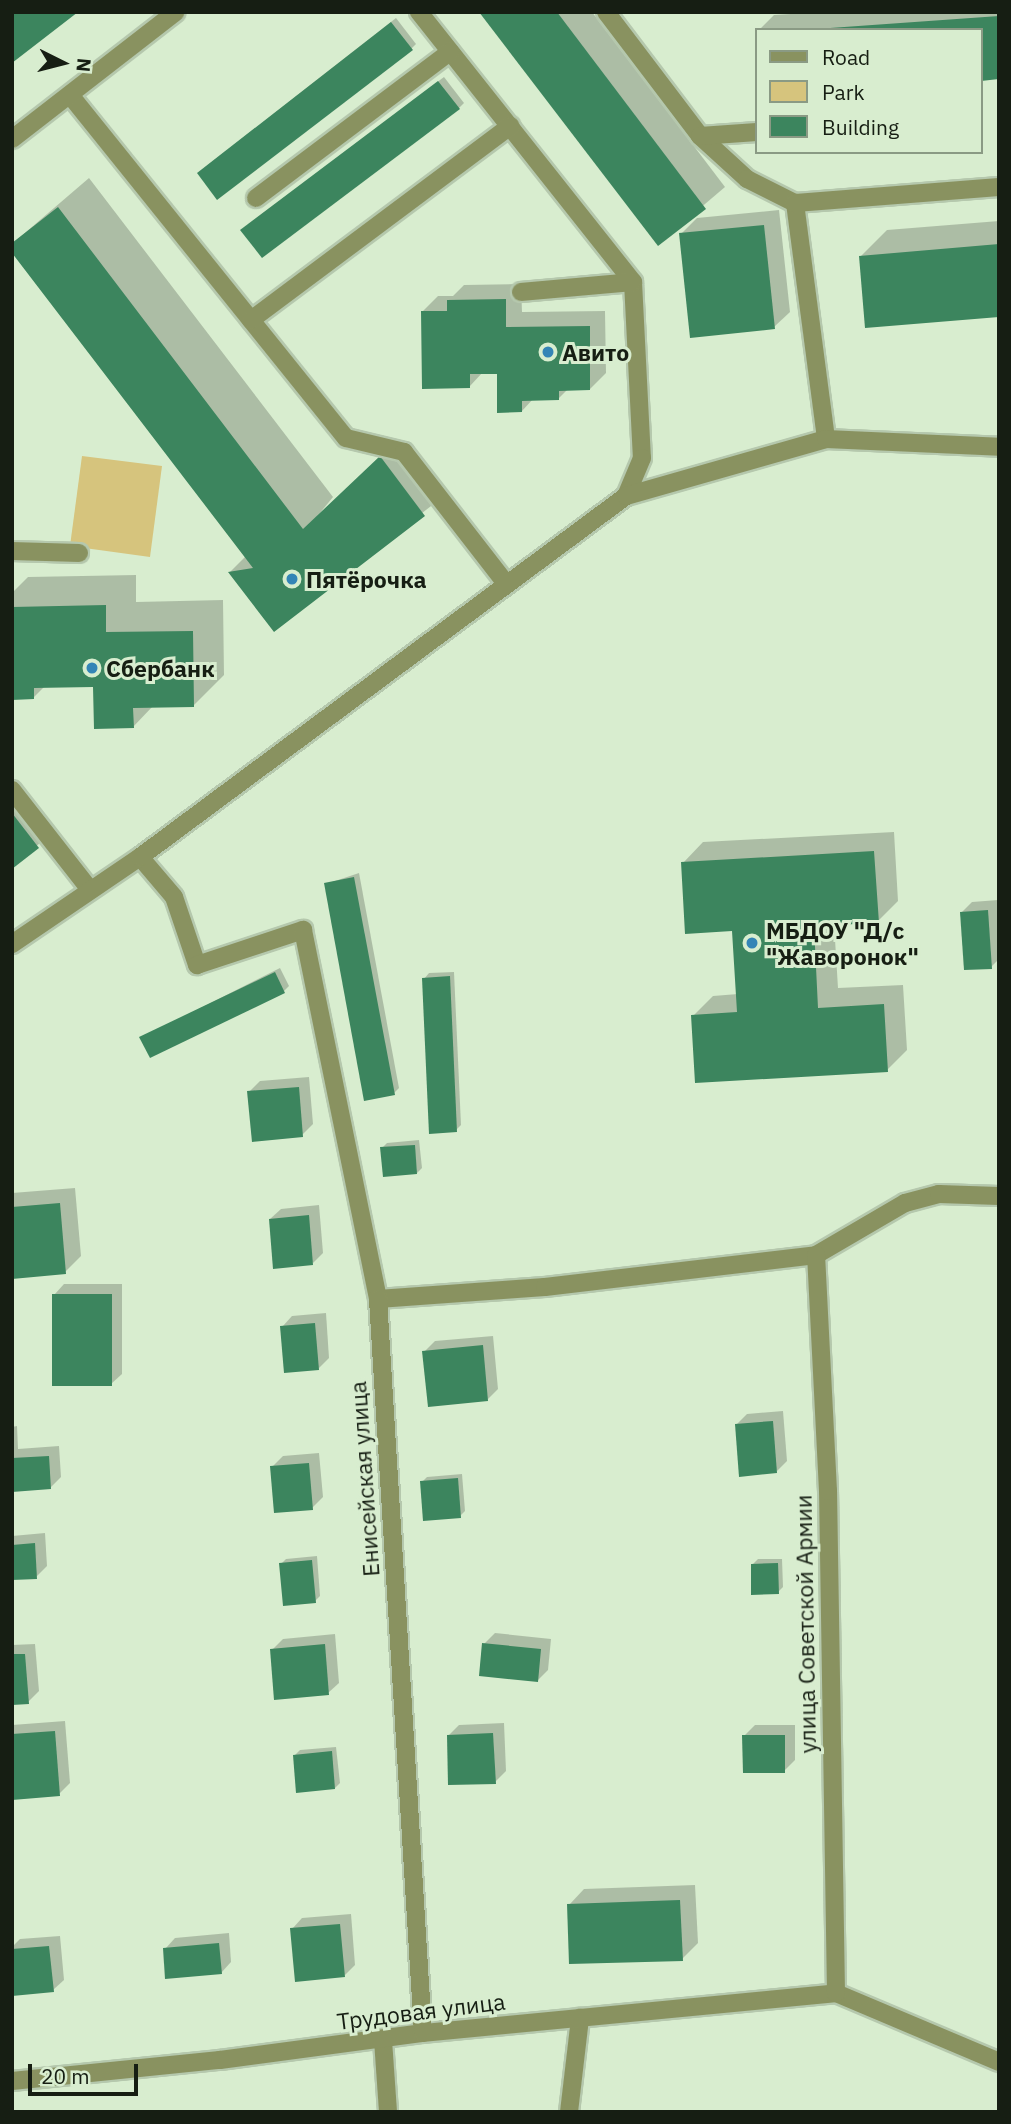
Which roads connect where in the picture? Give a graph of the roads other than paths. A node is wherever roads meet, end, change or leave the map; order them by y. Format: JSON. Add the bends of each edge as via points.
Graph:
{"nodes":[{"id":1,"x":176,"y":12,"type":"edge"},
{"id":2,"x":419,"y":12,"type":"edge"},
{"id":3,"x":606,"y":12,"type":"edge"},
{"id":4,"x":450,"y":52,"type":"junction"},
{"id":5,"x":70,"y":94,"type":"junction"},
{"id":6,"x":510,"y":126,"type":"junction"},
{"id":7,"x":755,"y":132,"type":"edge"},
{"id":8,"x":700,"y":136,"type":"junction"},
{"id":9,"x":12,"y":139,"type":"edge"},
{"id":10,"x":999,"y":187,"type":"edge"},
{"id":11,"x":256,"y":198,"type":"dead end"},
{"id":12,"x":794,"y":204,"type":"junction"},
{"id":13,"x":633,"y":282,"type":"junction"},
{"id":14,"x":521,"y":292,"type":"dead end"},
{"id":15,"x":251,"y":320,"type":"junction"},
{"id":16,"x":826,"y":439,"type":"junction"},
{"id":17,"x":999,"y":447,"type":"edge"},
{"id":18,"x":626,"y":496,"type":"junction"},
{"id":19,"x":12,"y":551,"type":"edge"},
{"id":20,"x":79,"y":553,"type":"dead end"},
{"id":21,"x":505,"y":582,"type":"junction"},
{"id":22,"x":12,"y":790,"type":"edge"},
{"id":23,"x":140,"y":857,"type":"junction"},
{"id":24,"x":90,"y":890,"type":"junction"},
{"id":25,"x":12,"y":944,"type":"edge"},
{"id":26,"x":999,"y":1196,"type":"edge"},
{"id":27,"x":816,"y":1255,"type":"junction"},
{"id":28,"x":378,"y":1299,"type":"junction"},
{"id":29,"x":836,"y":1993,"type":"junction"},
{"id":30,"x":580,"y":2018,"type":"junction"},
{"id":31,"x":423,"y":2033,"type":"junction"},
{"id":32,"x":383,"y":2040,"type":"junction"},
{"id":33,"x":999,"y":2062,"type":"edge"},
{"id":34,"x":12,"y":2081,"type":"edge"},
{"id":35,"x":388,"y":2112,"type":"edge"},
{"id":36,"x":569,"y":2112,"type":"edge"}],
"edges":[{"from":1,"to":5,"type":"street"},
{"from":2,"to":4,"type":"street"},
{"from":3,"to":8,"type":"street"},
{"from":4,"to":6,"type":"street"},
{"from":4,"to":11,"type":"street"},
{"from":5,"to":9,"type":"street"},
{"from":5,"to":15,"type":"street"},
{"from":6,"to":13,"type":"street"},
{"from":6,"to":15,"type":"street"},
{"from":7,"to":8,"type":"street"},
{"from":8,"to":12,"type":"street","via":[[747,179]]},
{"from":10,"to":12,"type":"street"},
{"from":12,"to":16,"type":"street"},
{"from":13,"to":14,"type":"street"},
{"from":13,"to":18,"type":"street","via":[[642,458]]},
{"from":15,"to":21,"type":"street","via":[[346,438],[404,452]]},
{"from":16,"to":17,"type":"street"},
{"from":16,"to":18,"type":"street"},
{"from":18,"to":21,"type":"street"},
{"from":19,"to":20,"type":"street"},
{"from":21,"to":23,"type":"street"},
{"from":22,"to":24,"type":"street"},
{"from":23,"to":24,"type":"street"},
{"from":23,"to":28,"type":"street","name":"Енисейская улица","via":[[174,897],[197,965],[303,930]]},
{"from":24,"to":25,"type":"street"},
{"from":26,"to":27,"type":"street","via":[[939,1194],[905,1203]]},
{"from":27,"to":28,"type":"street","via":[[545,1287]]},
{"from":27,"to":29,"type":"street","name":"улица Советской Армии","via":[[828,1491]]},
{"from":28,"to":31,"type":"street","name":"Енисейская улица"},
{"from":29,"to":30,"type":"street","name":"Трудовая улица"},
{"from":29,"to":33,"type":"street"},
{"from":30,"to":31,"type":"street","name":"Трудовая улица"},
{"from":30,"to":36,"type":"street"},
{"from":31,"to":32,"type":"street","name":"Трудовая улица"},
{"from":32,"to":34,"type":"street","name":"Трудовая улица"},
{"from":32,"to":35,"type":"street"}]}
